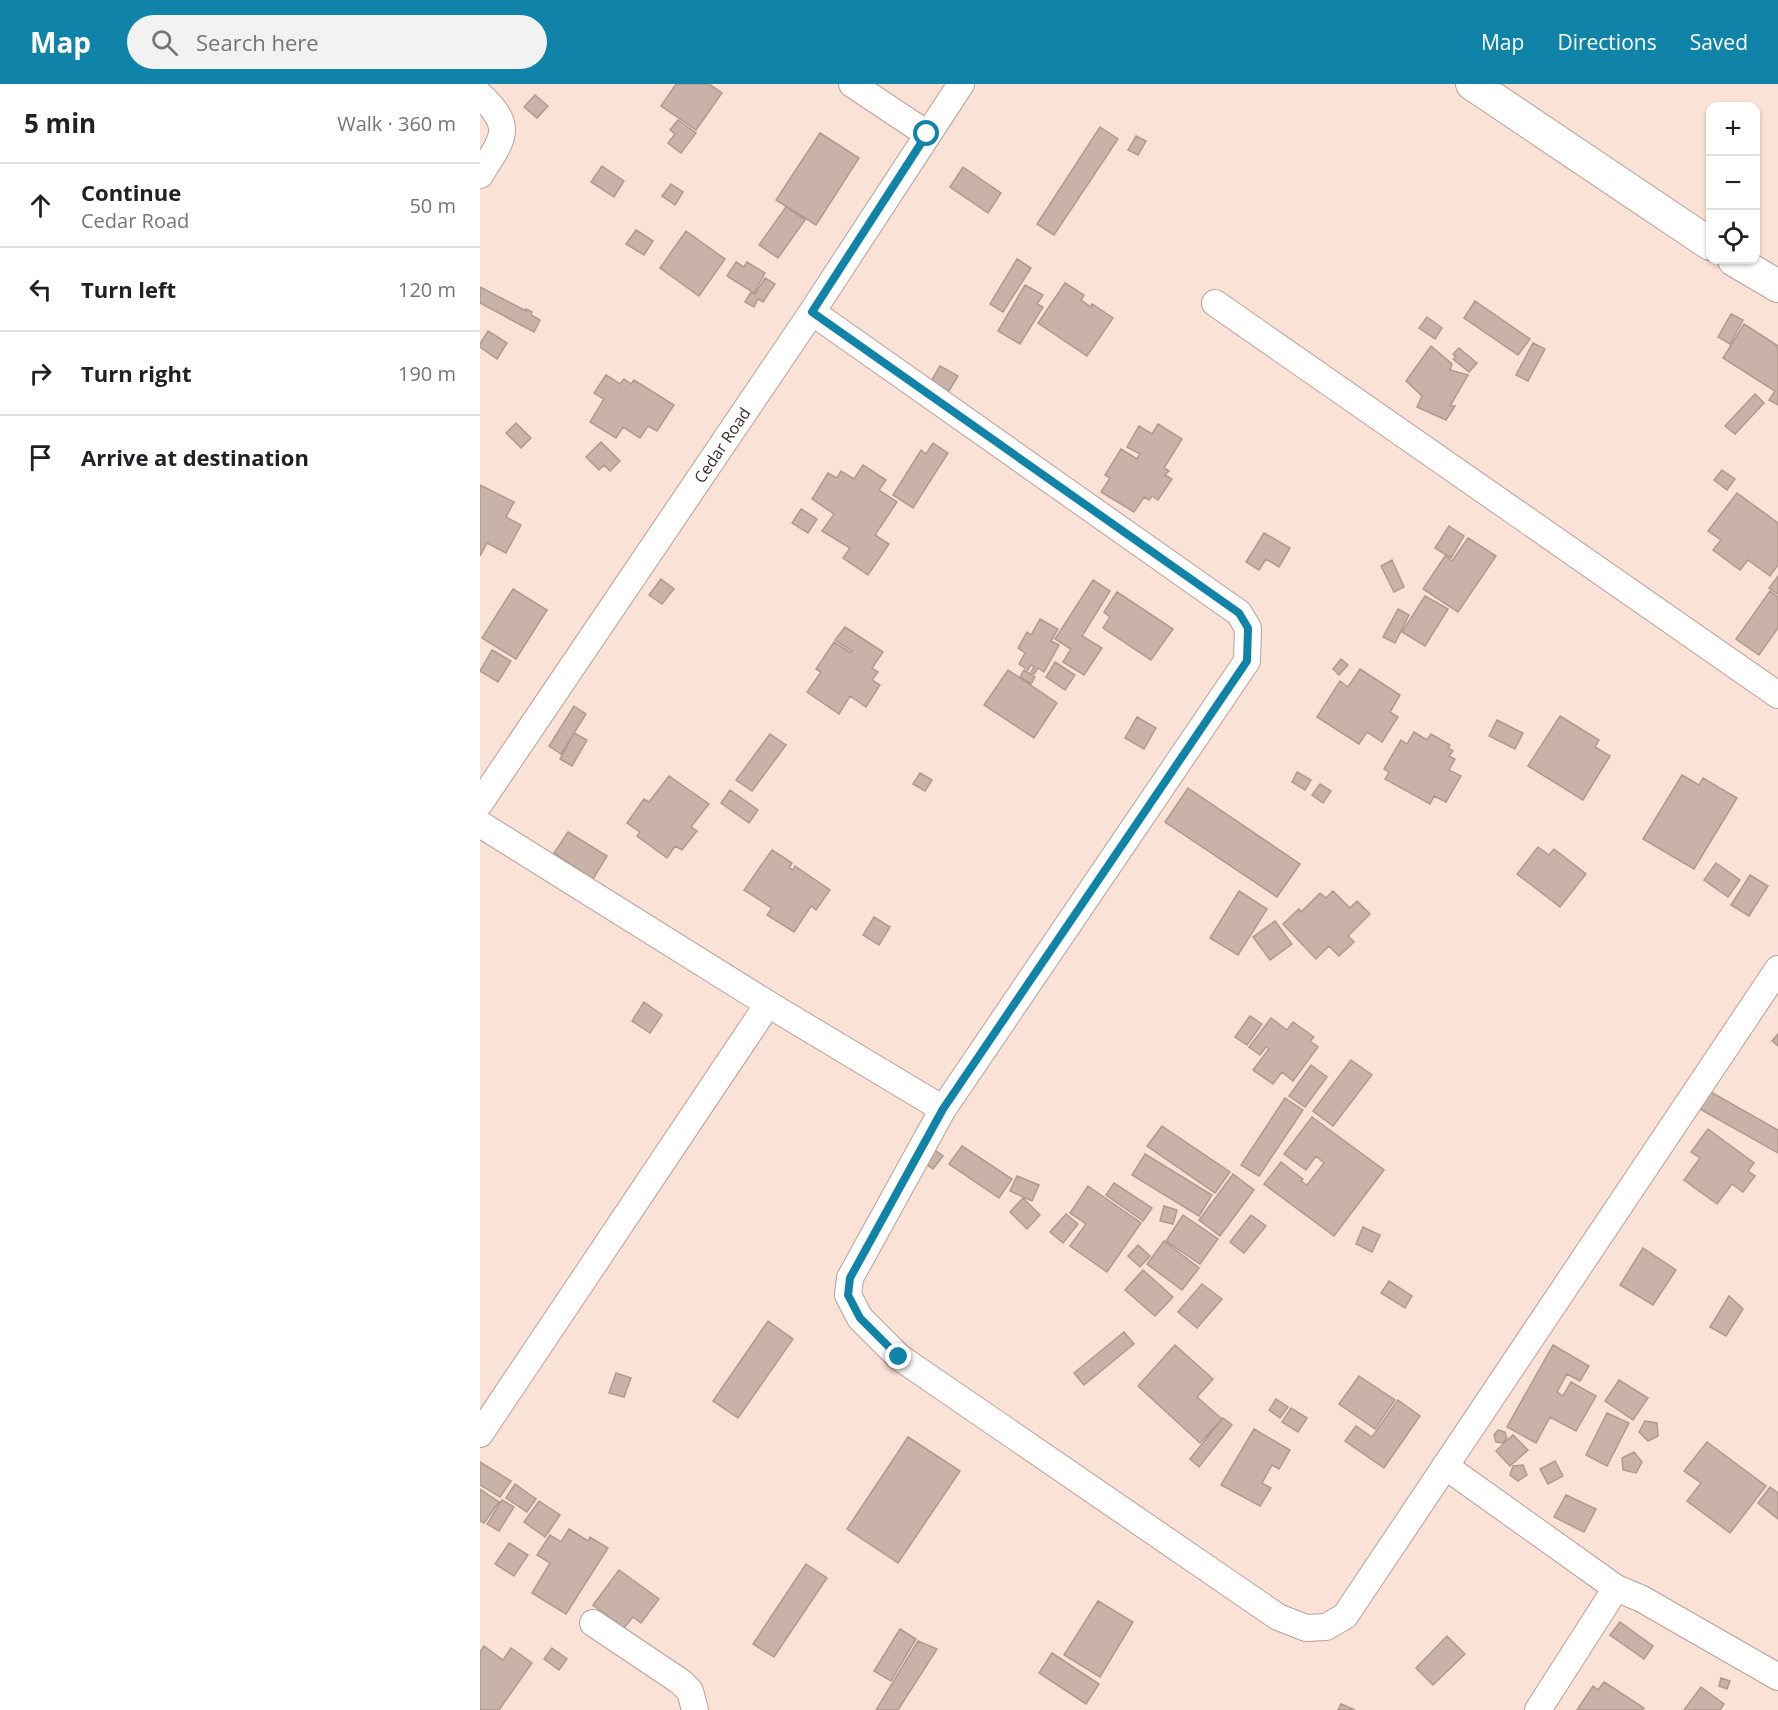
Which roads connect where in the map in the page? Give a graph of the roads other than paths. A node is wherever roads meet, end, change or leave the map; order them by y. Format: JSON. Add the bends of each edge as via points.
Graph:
{"nodes":[{"id":1,"x":852,"y":84,"type":"edge"},
{"id":2,"x":961,"y":84,"type":"edge"},
{"id":3,"x":1472,"y":84,"type":"edge"},
{"id":4,"x":480,"y":95,"type":"edge"},
{"id":5,"x":927,"y":134,"type":"junction"},
{"id":6,"x":480,"y":175,"type":"edge"},
{"id":7,"x":1706,"y":241,"type":"edge"},
{"id":8,"x":1741,"y":264,"type":"edge"},
{"id":9,"x":1778,"y":286,"type":"edge"},
{"id":10,"x":1215,"y":303,"type":"dead end"},
{"id":11,"x":812,"y":312,"type":"junction"},
{"id":12,"x":1778,"y":695,"type":"edge"},
{"id":13,"x":480,"y":803,"type":"edge"},
{"id":14,"x":480,"y":824,"type":"edge"},
{"id":15,"x":1778,"y":969,"type":"edge"},
{"id":16,"x":768,"y":1005,"type":"junction"},
{"id":17,"x":943,"y":1109,"type":"junction"},
{"id":18,"x":480,"y":1434,"type":"edge"},
{"id":19,"x":1445,"y":1466,"type":"junction"},
{"id":20,"x":1616,"y":1588,"type":"junction"},
{"id":21,"x":593,"y":1623,"type":"dead end"},
{"id":22,"x":1778,"y":1677,"type":"edge"},
{"id":23,"x":695,"y":1710,"type":"edge"},
{"id":24,"x":1538,"y":1710,"type":"edge"}],
"edges":[{"from":1,"to":5,"type":"street"},
{"from":2,"to":5,"type":"street","name":"Cedar Road"},
{"from":3,"to":7,"type":"street"},
{"from":4,"to":6,"type":"street","via":[[496,110],[502,123],[501,141]]},
{"from":5,"to":11,"type":"street","name":"Cedar Road"},
{"from":8,"to":9,"type":"street"},
{"from":10,"to":12,"type":"street"},
{"from":11,"to":13,"type":"street","name":"Cedar Road"},
{"from":11,"to":17,"type":"street","via":[[1239,613],[1248,628],[1247,661]]},
{"from":14,"to":16,"type":"street"},
{"from":15,"to":19,"type":"street"},
{"from":16,"to":17,"type":"street"},
{"from":16,"to":18,"type":"street"},
{"from":17,"to":19,"type":"street","via":[[850,1278],[848,1295],[860,1318],[899,1357],[1278,1617],[1306,1628],[1326,1627],[1345,1616]]},
{"from":19,"to":20,"type":"street"},
{"from":20,"to":22,"type":"street"},
{"from":20,"to":24,"type":"street"},
{"from":21,"to":23,"type":"street","via":[[681,1682],[690,1691]]}]}
